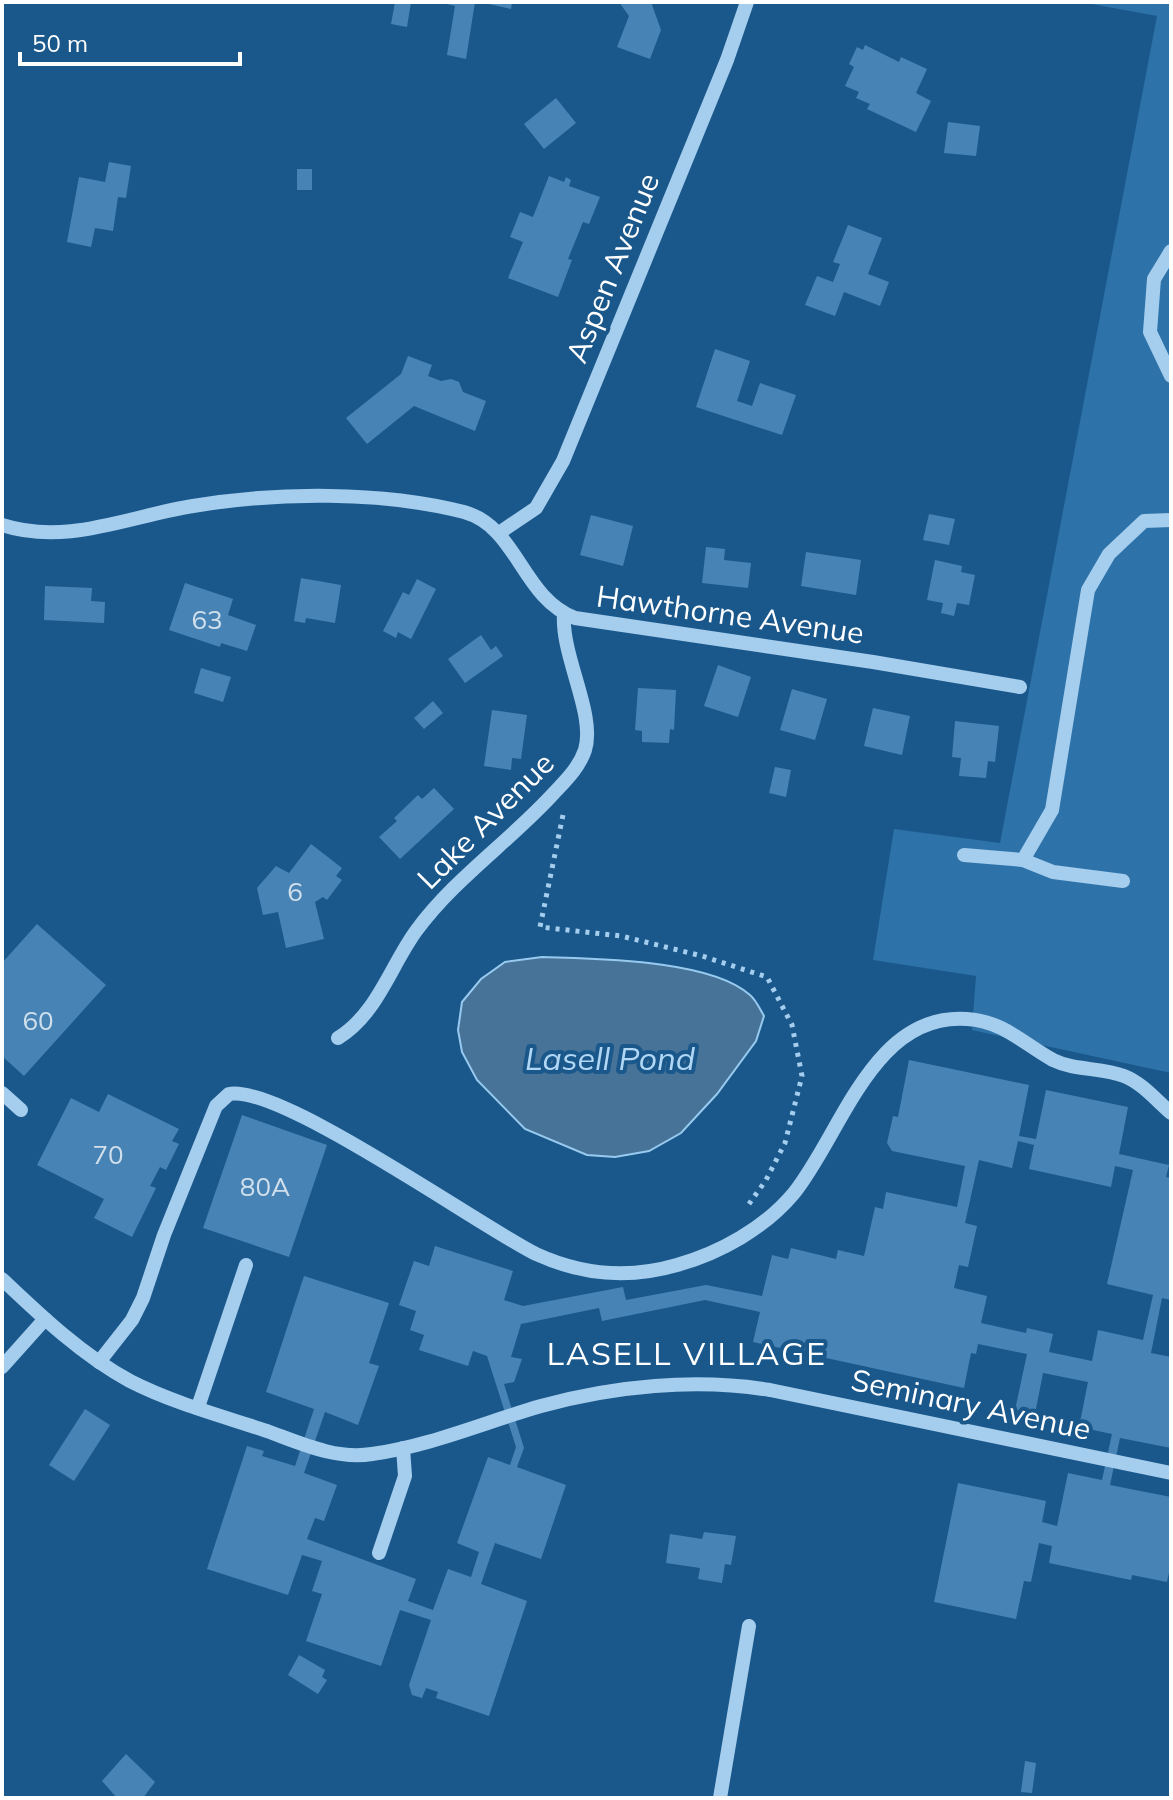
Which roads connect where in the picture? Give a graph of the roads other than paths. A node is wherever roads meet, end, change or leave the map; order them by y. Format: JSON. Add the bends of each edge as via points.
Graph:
{"nodes":[{"id":1,"x":747,"y":2,"type":"edge"},
{"id":2,"x":1171,"y":251,"type":"edge"},
{"id":3,"x":1171,"y":376,"type":"edge"},
{"id":4,"x":1171,"y":520,"type":"edge"},
{"id":5,"x":2,"y":525,"type":"edge"},
{"id":6,"x":499,"y":533,"type":"junction"},
{"id":7,"x":564,"y":614,"type":"junction"},
{"id":8,"x":1020,"y":687,"type":"dead end"},
{"id":9,"x":964,"y":855,"type":"dead end"},
{"id":10,"x":1023,"y":860,"type":"junction"},
{"id":11,"x":1123,"y":881,"type":"dead end"},
{"id":12,"x":338,"y":1038,"type":"dead end"},
{"id":13,"x":2,"y":1093,"type":"edge"},
{"id":14,"x":21,"y":1110,"type":"dead end"},
{"id":15,"x":1171,"y":1113,"type":"edge"},
{"id":16,"x":246,"y":1265,"type":"dead end"},
{"id":17,"x":2,"y":1279,"type":"edge"},
{"id":18,"x":45,"y":1319,"type":"junction"},
{"id":19,"x":99,"y":1362,"type":"junction"},
{"id":20,"x":2,"y":1367,"type":"edge"},
{"id":21,"x":198,"y":1407,"type":"junction"},
{"id":22,"x":403,"y":1448,"type":"junction"},
{"id":23,"x":1171,"y":1473,"type":"edge"},
{"id":24,"x":379,"y":1553,"type":"dead end"},
{"id":25,"x":749,"y":1626,"type":"dead end"},
{"id":26,"x":720,"y":1798,"type":"edge"}],
"edges":[{"from":1,"to":6,"type":"street","name":"Aspen Avenue","via":[[563,461],[536,508]]},
{"from":2,"to":3,"type":"street","via":[[1154,279],[1150,332]]},
{"from":4,"to":10,"type":"street","via":[[1144,521],[1109,554],[1088,590],[1052,810]]},
{"from":5,"to":6,"type":"street","name":"Hawthorne Avenue","via":[[54,533],[227,501],[369,497],[467,513]]},
{"from":6,"to":7,"type":"street","name":"Hawthorne Avenue","via":[[544,599]]},
{"from":7,"to":8,"type":"street","name":"Hawthorne Avenue","via":[[594,623]]},
{"from":7,"to":12,"type":"street","name":"Lake Avenue","via":[[566,649],[584,714],[584,752],[537,812],[428,916],[366,1014]]},
{"from":9,"to":10,"type":"street"},
{"from":10,"to":11,"type":"street","via":[[1053,872]]},
{"from":13,"to":14,"type":"street"},
{"from":15,"to":19,"type":"street","via":[[1136,1082],[1056,1061],[998,1025],[970,1019],[929,1023],[903,1035],[879,1060],[806,1176],[763,1223],[690,1262],[614,1274],[573,1268],[536,1254],[309,1119],[265,1099],[229,1094],[216,1106],[143,1298]]},
{"from":16,"to":21,"type":"street"},
{"from":17,"to":18,"type":"street","name":"Seminary Avenue"},
{"from":18,"to":19,"type":"street","name":"Seminary Avenue"},
{"from":18,"to":20,"type":"street"},
{"from":19,"to":21,"type":"street","name":"Seminary Avenue"},
{"from":21,"to":22,"type":"street","name":"Seminary Avenue","via":[[322,1450],[364,1455]]},
{"from":22,"to":23,"type":"street","name":"Seminary Avenue","via":[[585,1397],[715,1385],[770,1390]]},
{"from":22,"to":24,"type":"street","via":[[405,1478]]},
{"from":25,"to":26,"type":"street"}]}
